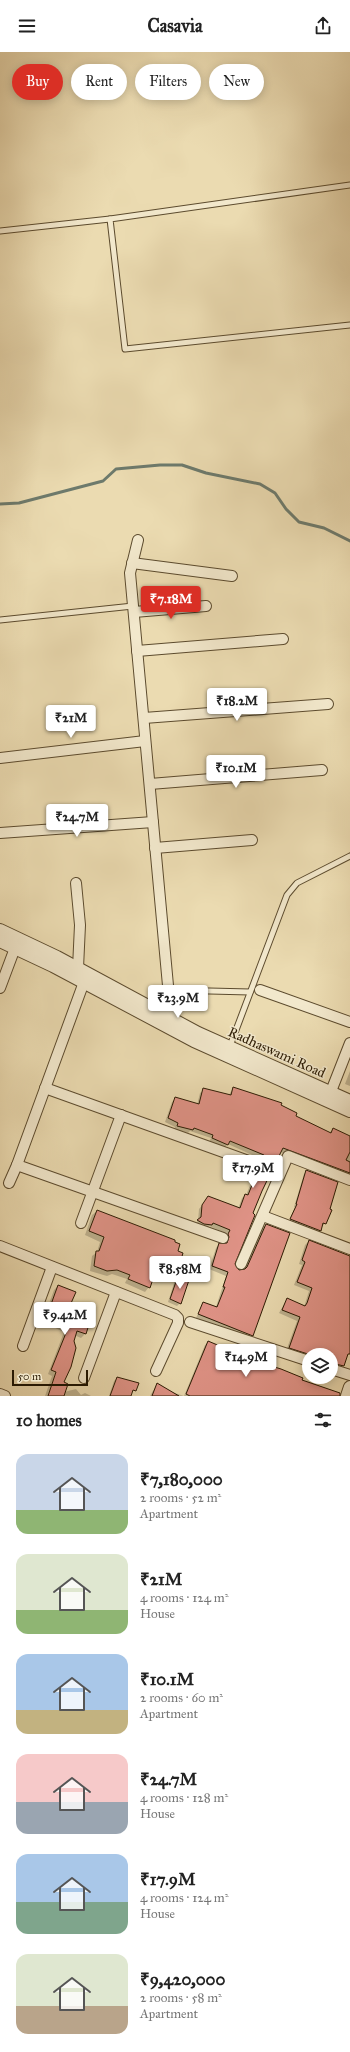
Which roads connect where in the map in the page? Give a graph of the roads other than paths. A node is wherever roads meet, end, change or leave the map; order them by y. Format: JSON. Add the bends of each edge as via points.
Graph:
{"nodes":[{"id":1,"x":350,"y":185,"type":"edge"},
{"id":2,"x":110,"y":219,"type":"junction"},
{"id":3,"x":0,"y":231,"type":"edge"},
{"id":4,"x":350,"y":325,"type":"edge"},
{"id":5,"x":138,"y":540,"type":"dead end"},
{"id":6,"x":132,"y":563,"type":"junction"},
{"id":7,"x":232,"y":576,"type":"dead end"},
{"id":8,"x":206,"y":606,"type":"dead end"},
{"id":9,"x":133,"y":609,"type":"junction"},
{"id":10,"x":0,"y":620,"type":"edge"},
{"id":11,"x":283,"y":639,"type":"dead end"},
{"id":12,"x":137,"y":651,"type":"junction"},
{"id":13,"x":328,"y":704,"type":"dead end"},
{"id":14,"x":144,"y":718,"type":"junction"},
{"id":15,"x":146,"y":741,"type":"junction"},
{"id":16,"x":0,"y":758,"type":"edge"},
{"id":17,"x":322,"y":770,"type":"dead end"},
{"id":18,"x":150,"y":784,"type":"junction"},
{"id":19,"x":153,"y":822,"type":"junction"},
{"id":20,"x":0,"y":833,"type":"edge"},
{"id":21,"x":252,"y":840,"type":"dead end"},
{"id":22,"x":156,"y":848,"type":"junction"},
{"id":23,"x":350,"y":856,"type":"edge"},
{"id":24,"x":76,"y":883,"type":"dead end"},
{"id":25,"x":0,"y":930,"type":"edge"},
{"id":26,"x":0,"y":941,"type":"edge"},
{"id":27,"x":15,"y":948,"type":"junction"},
{"id":28,"x":78,"y":968,"type":"junction"},
{"id":29,"x":84,"y":982,"type":"junction"},
{"id":30,"x":0,"y":988,"type":"edge"},
{"id":31,"x":169,"y":990,"type":"junction"},
{"id":32,"x":255,"y":991,"type":"junction"},
{"id":33,"x":171,"y":1018,"type":"junction"},
{"id":34,"x":350,"y":1022,"type":"edge"},
{"id":35,"x":350,"y":1043,"type":"edge"},
{"id":36,"x":230,"y":1046,"type":"junction"},
{"id":37,"x":45,"y":1088,"type":"junction"},
{"id":38,"x":329,"y":1097,"type":"junction"},
{"id":39,"x":350,"y":1101,"type":"edge"},
{"id":40,"x":350,"y":1111,"type":"edge"},
{"id":41,"x":121,"y":1115,"type":"junction"},
{"id":42,"x":254,"y":1163,"type":"dead end"},
{"id":43,"x":17,"y":1165,"type":"junction"},
{"id":44,"x":350,"y":1180,"type":"edge"},
{"id":45,"x":9,"y":1183,"type":"dead end"},
{"id":46,"x":93,"y":1192,"type":"junction"},
{"id":47,"x":263,"y":1216,"type":"junction"},
{"id":48,"x":81,"y":1222,"type":"dead end"},
{"id":49,"x":223,"y":1238,"type":"dead end"},
{"id":50,"x":0,"y":1246,"type":"edge"},
{"id":51,"x":350,"y":1249,"type":"edge"},
{"id":52,"x":241,"y":1264,"type":"dead end"},
{"id":53,"x":52,"y":1267,"type":"junction"},
{"id":54,"x":116,"y":1292,"type":"junction"},
{"id":55,"x":190,"y":1322,"type":"dead end"},
{"id":56,"x":23,"y":1346,"type":"dead end"},
{"id":57,"x":302,"y":1359,"type":"edge"},
{"id":58,"x":156,"y":1371,"type":"dead end"},
{"id":59,"x":338,"y":1371,"type":"edge"},
{"id":60,"x":350,"y":1375,"type":"edge"},
{"id":61,"x":84,"y":1378,"type":"dead end"},
{"id":62,"x":350,"y":1387,"type":"edge"},
{"id":63,"x":0,"y":1394,"type":"edge"},
{"id":64,"x":5,"y":1396,"type":"edge"},
{"id":65,"x":347,"y":1396,"type":"edge"}],
"edges":[{"from":1,"to":2,"type":"lane"},
{"from":2,"to":3,"type":"lane"},
{"from":2,"to":4,"type":"lane","via":[[125,349]]},
{"from":5,"to":6,"type":"street"},
{"from":6,"to":7,"type":"street"},
{"from":6,"to":9,"type":"street","via":[[130,573]]},
{"from":8,"to":9,"type":"street"},
{"from":9,"to":10,"type":"lane"},
{"from":9,"to":12,"type":"street"},
{"from":11,"to":12,"type":"street"},
{"from":12,"to":14,"type":"street"},
{"from":13,"to":14,"type":"street"},
{"from":14,"to":15,"type":"street"},
{"from":15,"to":16,"type":"street"},
{"from":15,"to":18,"type":"street"},
{"from":17,"to":18,"type":"street"},
{"from":18,"to":19,"type":"street"},
{"from":19,"to":20,"type":"street"},
{"from":19,"to":22,"type":"street"},
{"from":21,"to":22,"type":"street"},
{"from":22,"to":31,"type":"street"},
{"from":23,"to":32,"type":"lane","via":[[297,883],[286,895]]},
{"from":24,"to":28,"type":"street","via":[[80,925]]},
{"from":25,"to":28,"type":"street","name":"Radhaswami Road"},
{"from":26,"to":27,"type":"street","name":"Radhaswami Road"},
{"from":27,"to":29,"type":"street","name":"Radhaswami Road"},
{"from":27,"to":30,"type":"street"},
{"from":28,"to":33,"type":"street","name":"Radhaswami Road"},
{"from":29,"to":37,"type":"street"},
{"from":29,"to":38,"type":"street","name":"Radhaswami Road","via":[[194,1041]]},
{"from":31,"to":32,"type":"lane"},
{"from":31,"to":33,"type":"street"},
{"from":32,"to":34,"type":"street"},
{"from":32,"to":36,"type":"lane"},
{"from":33,"to":36,"type":"street","name":"Radhaswami Road"},
{"from":35,"to":38,"type":"street"},
{"from":36,"to":38,"type":"street","name":"Radhaswami Road"},
{"from":37,"to":41,"type":"street"},
{"from":37,"to":43,"type":"street"},
{"from":38,"to":39,"type":"street","name":"Radhaswami Road"},
{"from":38,"to":40,"type":"street","name":"Radhaswami Road"},
{"from":41,"to":42,"type":"street"},
{"from":41,"to":46,"type":"street"},
{"from":43,"to":45,"type":"street"},
{"from":43,"to":46,"type":"street"},
{"from":44,"to":47,"type":"street","via":[[288,1156]]},
{"from":46,"to":48,"type":"street"},
{"from":46,"to":49,"type":"street"},
{"from":47,"to":51,"type":"street"},
{"from":47,"to":52,"type":"street"},
{"from":50,"to":53,"type":"street"},
{"from":53,"to":54,"type":"street"},
{"from":53,"to":56,"type":"street"},
{"from":54,"to":58,"type":"street","via":[[178,1318]]},
{"from":54,"to":61,"type":"street"},
{"from":55,"to":57,"type":"street"},
{"from":59,"to":60,"type":"street"},
{"from":62,"to":65,"type":"street"},
{"from":63,"to":64,"type":"street"}]}
